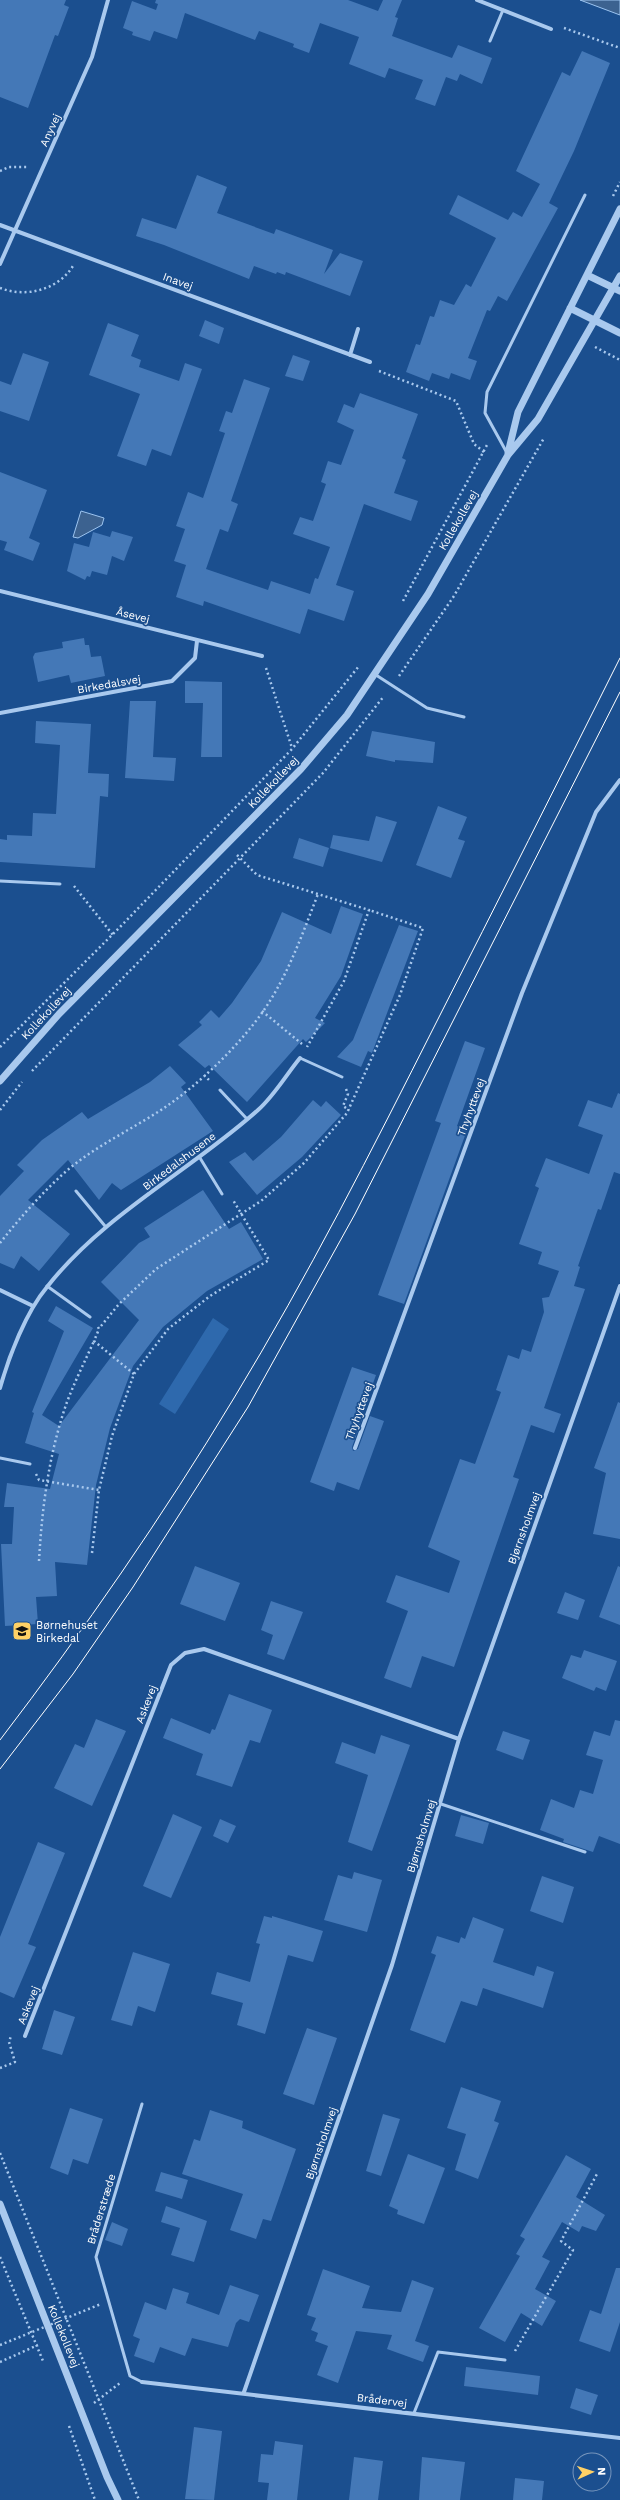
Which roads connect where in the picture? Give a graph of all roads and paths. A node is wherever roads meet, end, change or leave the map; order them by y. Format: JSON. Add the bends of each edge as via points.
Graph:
{"nodes":[{"id":1,"x":108,"y":0,"type":"edge"},
{"id":2,"x":477,"y":0,"type":"edge"},
{"id":3,"x":503,"y":10,"type":"junction"},
{"id":4,"x":551,"y":28,"type":"joint"},
{"id":5,"x":490,"y":41,"type":"dead end"},
{"id":6,"x":620,"y":48,"type":"edge"},
{"id":7,"x":0,"y":170,"type":"edge"},
{"id":8,"x":43,"y":170,"type":"junction"},
{"id":9,"x":620,"y":182,"type":"edge"},
{"id":10,"x":585,"y":195,"type":"dead end"},
{"id":11,"x":610,"y":201,"type":"dead end"},
{"id":12,"x":620,"y":209,"type":"edge"},
{"id":13,"x":0,"y":225,"type":"edge"},
{"id":14,"x":16,"y":231,"type":"junction"},
{"id":15,"x":81,"y":255,"type":"junction"},
{"id":16,"x":0,"y":264,"type":"edge"},
{"id":17,"x":587,"y":275,"type":"junction"},
{"id":18,"x":620,"y":276,"type":"edge"},
{"id":19,"x":0,"y":288,"type":"edge"},
{"id":20,"x":617,"y":290,"type":"edge"},
{"id":21,"x":570,"y":308,"type":"junction"},
{"id":22,"x":594,"y":320,"type":"junction"},
{"id":23,"x":358,"y":329,"type":"dead end"},
{"id":24,"x":620,"y":333,"type":"edge"},
{"id":25,"x":597,"y":348,"type":"dead end"},
{"id":26,"x":350,"y":355,"type":"junction"},
{"id":27,"x":620,"y":360,"type":"edge"},
{"id":28,"x":370,"y":362,"type":"joint"},
{"id":29,"x":495,"y":430,"type":"junction"},
{"id":30,"x":484,"y":452,"type":"junction"},
{"id":31,"x":508,"y":455,"type":"junction"},
{"id":32,"x":0,"y":591,"type":"edge"},
{"id":33,"x":400,"y":608,"type":"dead end"},
{"id":34,"x":197,"y":641,"type":"junction"},
{"id":35,"x":262,"y":656,"type":"joint"},
{"id":36,"x":362,"y":663,"type":"dead end"},
{"id":37,"x":376,"y":675,"type":"junction"},
{"id":38,"x":0,"y":713,"type":"edge"},
{"id":39,"x":464,"y":717,"type":"dead end"},
{"id":40,"x":292,"y":749,"type":"junction"},
{"id":41,"x":620,"y":780,"type":"edge"},
{"id":42,"x":212,"y":831,"type":"junction"},
{"id":43,"x":226,"y":845,"type":"junction"},
{"id":44,"x":0,"y":880,"type":"edge"},
{"id":45,"x":60,"y":884,"type":"joint"},
{"id":46,"x":318,"y":894,"type":"junction"},
{"id":47,"x":369,"y":910,"type":"junction"},
{"id":48,"x":113,"y":934,"type":"junction"},
{"id":49,"x":262,"y":1011,"type":"junction"},
{"id":50,"x":0,"y":1047,"type":"edge"},
{"id":51,"x":307,"y":1048,"type":"junction"},
{"id":52,"x":300,"y":1058,"type":"junction"},
{"id":53,"x":342,"y":1077,"type":"joint"},
{"id":54,"x":0,"y":1081,"type":"edge"},
{"id":55,"x":220,"y":1090,"type":"dead end"},
{"id":56,"x":349,"y":1110,"type":"junction"},
{"id":57,"x":247,"y":1119,"type":"junction"},
{"id":58,"x":200,"y":1158,"type":"junction"},
{"id":59,"x":76,"y":1192,"type":"dead end"},
{"id":60,"x":222,"y":1194,"type":"joint"},
{"id":61,"x":242,"y":1214,"type":"junction"},
{"id":62,"x":105,"y":1226,"type":"junction"},
{"id":63,"x":0,"y":1243,"type":"edge"},
{"id":64,"x":47,"y":1286,"type":"junction"},
{"id":65,"x":620,"y":1286,"type":"edge"},
{"id":66,"x":0,"y":1290,"type":"edge"},
{"id":67,"x":33,"y":1306,"type":"junction"},
{"id":68,"x":90,"y":1317,"type":"joint"},
{"id":69,"x":99,"y":1328,"type":"junction"},
{"id":70,"x":94,"y":1340,"type":"junction"},
{"id":71,"x":134,"y":1374,"type":"junction"},
{"id":72,"x":0,"y":1388,"type":"edge"},
{"id":73,"x":355,"y":1448,"type":"dead end"},
{"id":74,"x":0,"y":1458,"type":"edge"},
{"id":75,"x":30,"y":1464,"type":"joint"},
{"id":76,"x":48,"y":1481,"type":"junction"},
{"id":77,"x":99,"y":1490,"type":"junction"},
{"id":78,"x":92,"y":1553,"type":"dead end"},
{"id":79,"x":39,"y":1561,"type":"dead end"},
{"id":80,"x":459,"y":1739,"type":"junction"},
{"id":81,"x":441,"y":1804,"type":"junction"},
{"id":82,"x":585,"y":1852,"type":"dead end"},
{"id":83,"x":25,"y":2036,"type":"dead end"},
{"id":84,"x":15,"y":2062,"type":"dead end"},
{"id":85,"x":0,"y":2068,"type":"edge"},
{"id":86,"x":142,"y":2104,"type":"dead end"},
{"id":87,"x":0,"y":2152,"type":"edge"},
{"id":88,"x":597,"y":2174,"type":"dead end"},
{"id":89,"x":0,"y":2204,"type":"edge"},
{"id":90,"x":0,"y":2257,"type":"edge"},
{"id":91,"x":101,"y":2304,"type":"dead end"},
{"id":92,"x":0,"y":2345,"type":"edge"},
{"id":93,"x":27,"y":2350,"type":"dead end"},
{"id":94,"x":505,"y":2360,"type":"joint"},
{"id":95,"x":0,"y":2362,"type":"edge"},
{"id":96,"x":45,"y":2365,"type":"dead end"},
{"id":97,"x":122,"y":2381,"type":"dead end"},
{"id":98,"x":142,"y":2382,"type":"joint"},
{"id":99,"x":244,"y":2392,"type":"junction"},
{"id":100,"x":98,"y":2400,"type":"junction"},
{"id":101,"x":414,"y":2413,"type":"junction"},
{"id":102,"x":66,"y":2419,"type":"dead end"},
{"id":103,"x":620,"y":2438,"type":"edge"},
{"id":104,"x":107,"y":2477,"type":"junction"},
{"id":105,"x":94,"y":2500,"type":"edge"},
{"id":106,"x":112,"y":2500,"type":"edge"},
{"id":107,"x":118,"y":2500,"type":"edge"},
{"id":108,"x":139,"y":2500,"type":"edge"}],
"edges":[{"from":1,"to":8,"type":"street","name":"Anyvej","via":[[92,58]]},
{"from":2,"to":3,"type":"street"},
{"from":3,"to":4,"type":"street"},
{"from":3,"to":5,"type":"lane"},
{"from":4,"to":6,"type":"path","via":[[568,28]]},
{"from":7,"to":8,"type":"path","via":[[26,166]]},
{"from":8,"to":14,"type":"street","name":"Anyvej"},
{"from":9,"to":11,"type":"path"},
{"from":10,"to":29,"type":"lane","via":[[487,392],[485,413]]},
{"from":12,"to":17,"type":"street","name":"Kollekollevej"},
{"from":13,"to":14,"type":"street","name":"Inavej"},
{"from":14,"to":15,"type":"street","name":"Inavej"},
{"from":14,"to":16,"type":"street","name":"Anyvej"},
{"from":15,"to":19,"type":"path","via":[[69,273],[52,286],[32,293],[10,292]]},
{"from":15,"to":26,"type":"street","name":"Inavej"},
{"from":17,"to":20,"type":"street"},
{"from":17,"to":21,"type":"street","name":"Kollekollevej"},
{"from":18,"to":20,"type":"street","name":"Kollekollevej"},
{"from":20,"to":22,"type":"street","name":"Kollekollevej"},
{"from":21,"to":22,"type":"street"},
{"from":21,"to":31,"type":"street","name":"Kollekollevej","via":[[518,412]]},
{"from":22,"to":24,"type":"street"},
{"from":22,"to":31,"type":"street","name":"Kollekollevej","via":[[538,419]]},
{"from":23,"to":26,"type":"street"},
{"from":25,"to":27,"type":"path"},
{"from":26,"to":28,"type":"street","name":"Inavej"},
{"from":28,"to":30,"type":"path","via":[[380,371],[456,401],[474,444]]},
{"from":29,"to":30,"type":"path"},
{"from":29,"to":31,"type":"lane"},
{"from":30,"to":33,"type":"path","via":[[447,516]]},
{"from":31,"to":37,"type":"street","name":"Kollekollevej","via":[[428,594]]},
{"from":32,"to":34,"type":"street","name":"Åsevej"},
{"from":34,"to":35,"type":"street","name":"Åsevej"},
{"from":34,"to":38,"type":"street","name":"Birkedalsvej","via":[[196,658],[172,681]]},
{"from":35,"to":40,"type":"path"},
{"from":36,"to":40,"type":"path"},
{"from":37,"to":39,"type":"lane","via":[[427,708]]},
{"from":37,"to":43,"type":"street","name":"Kollekollevej","via":[[302,769]]},
{"from":40,"to":42,"type":"path"},
{"from":41,"to":73,"type":"street","name":"Thyhyttevej","via":[[596,812],[522,993]]},
{"from":42,"to":43,"type":"path"},
{"from":42,"to":48,"type":"path"},
{"from":43,"to":46,"type":"path","via":[[258,875]]},
{"from":43,"to":54,"type":"street","name":"Kollekollevej","via":[[59,1014]]},
{"from":44,"to":45,"type":"lane"},
{"from":45,"to":48,"type":"path","via":[[72,884]]},
{"from":46,"to":47,"type":"path"},
{"from":46,"to":49,"type":"path","via":[[288,970]]},
{"from":47,"to":51,"type":"path","via":[[344,981]]},
{"from":47,"to":56,"type":"path","via":[[423,928],[400,995]]},
{"from":48,"to":50,"type":"path"},
{"from":49,"to":51,"type":"path"},
{"from":49,"to":63,"type":"path","via":[[253,1025],[214,1067],[165,1107],[110,1140],[64,1173],[22,1215]]},
{"from":51,"to":52,"type":"path"},
{"from":52,"to":53,"type":"lane"},
{"from":52,"to":57,"type":"street","name":"Birkedalshusene","via":[[259,1109]]},
{"from":53,"to":56,"type":"path","via":[[348,1094],[343,1106]]},
{"from":55,"to":57,"type":"lane"},
{"from":56,"to":61,"type":"path","via":[[304,1163],[261,1201]]},
{"from":57,"to":58,"type":"street","name":"Birkedalshusene"},
{"from":58,"to":60,"type":"lane"},
{"from":58,"to":62,"type":"street","name":"Birkedalshusene"},
{"from":59,"to":62,"type":"lane"},
{"from":60,"to":61,"type":"path","via":[[236,1202]]},
{"from":61,"to":69,"type":"path","via":[[156,1269],[119,1304]]},
{"from":61,"to":71,"type":"path","via":[[269,1260],[210,1296],[168,1329]]},
{"from":62,"to":64,"type":"street","name":"Birkedalshusene"},
{"from":64,"to":67,"type":"street","name":"Birkedalshusene"},
{"from":64,"to":68,"type":"lane"},
{"from":65,"to":80,"type":"street","name":"Bjørnsholmvej"},
{"from":66,"to":67,"type":"street"},
{"from":67,"to":72,"type":"street","name":"Birkedalshusene"},
{"from":68,"to":69,"type":"path"},
{"from":69,"to":70,"type":"path"},
{"from":70,"to":71,"type":"path"},
{"from":70,"to":76,"type":"path","via":[[67,1402]]},
{"from":71,"to":77,"type":"path","via":[[112,1436]]},
{"from":74,"to":75,"type":"lane"},
{"from":75,"to":76,"type":"path","via":[[39,1480]]},
{"from":76,"to":77,"type":"path"},
{"from":76,"to":79,"type":"path","via":[[42,1514]]},
{"from":77,"to":78,"type":"path"},
{"from":80,"to":81,"type":"street","name":"Bjørnsholmvej"},
{"from":80,"to":83,"type":"street","name":"Askevej","via":[[204,1649],[185,1653],[172,1665]]},
{"from":81,"to":82,"type":"lane"},
{"from":81,"to":99,"type":"street","name":"Bjørnsholmvej","via":[[392,1965]]},
{"from":84,"to":85,"type":"path"},
{"from":86,"to":98,"type":"lane","name":"Bråderstræde","via":[[96,2256],[124,2363],[130,2376]]},
{"from":87,"to":100,"type":"path"},
{"from":88,"to":94,"type":"path","via":[[561,2241],[573,2250],[510,2361]]},
{"from":89,"to":104,"type":"street","name":"Kollekollevej"},
{"from":90,"to":96,"type":"path"},
{"from":91,"to":92,"type":"path","bridge":true},
{"from":93,"to":95,"type":"path"},
{"from":94,"to":101,"type":"lane","via":[[438,2352]]},
{"from":97,"to":100,"type":"path"},
{"from":98,"to":99,"type":"street","name":"Brådervej"},
{"from":99,"to":101,"type":"street","name":"Brådervej"},
{"from":100,"to":108,"type":"path"},
{"from":101,"to":103,"type":"street","name":"Brådervej"},
{"from":102,"to":105,"type":"path"},
{"from":104,"to":106,"type":"street","name":"Kollekollevej"},
{"from":104,"to":107,"type":"street","name":"Kollekollevej"}]}
